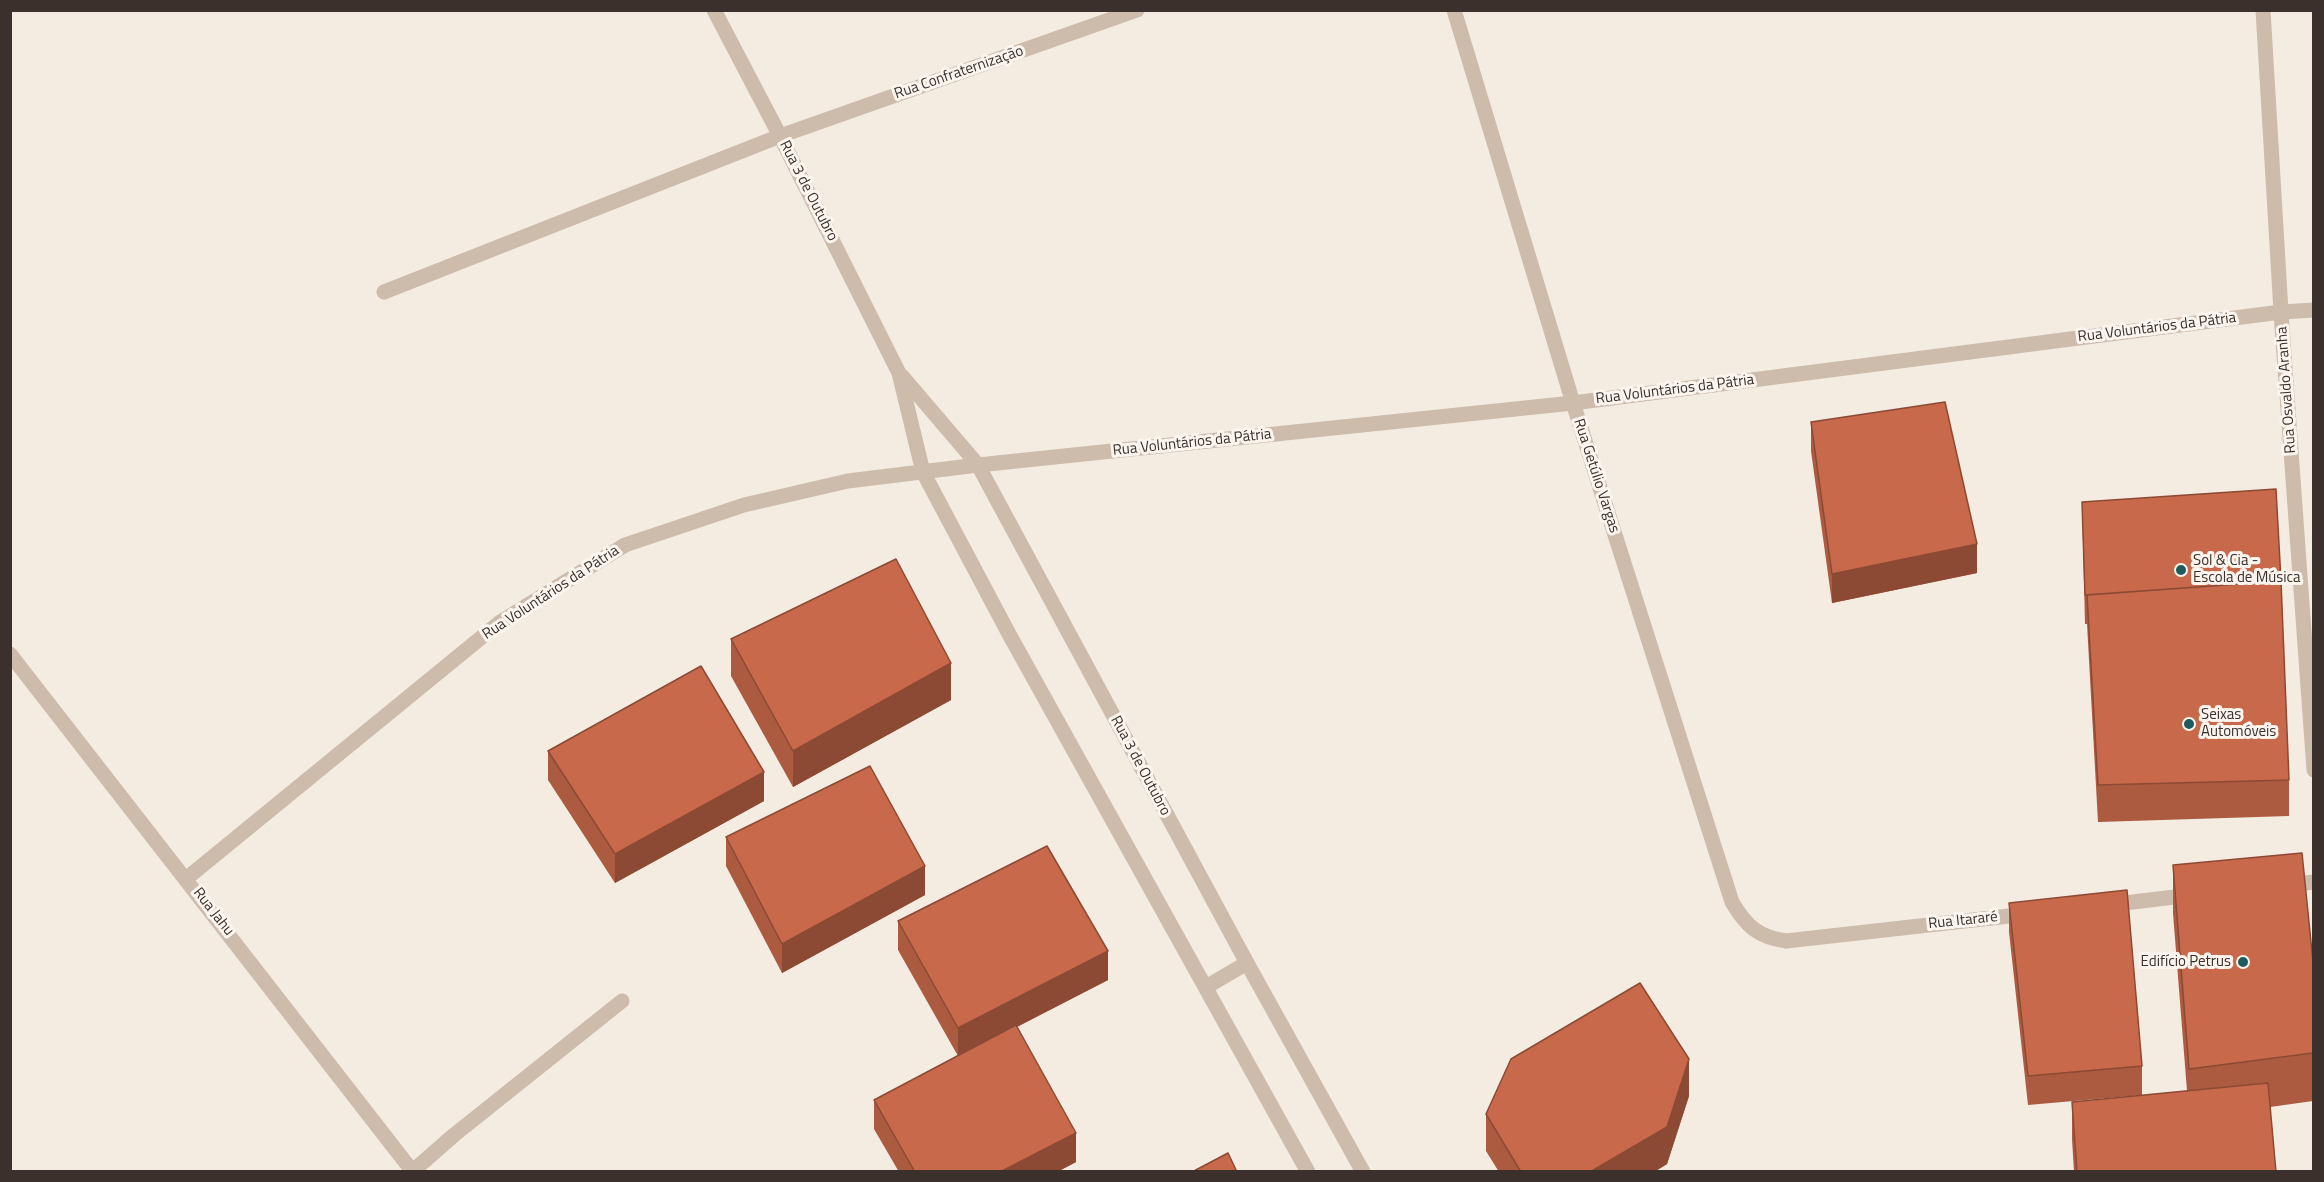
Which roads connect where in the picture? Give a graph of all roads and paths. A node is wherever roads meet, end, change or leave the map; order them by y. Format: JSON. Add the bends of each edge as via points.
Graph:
{"nodes":[{"id":1,"x":714,"y":10,"type":"edge"},
{"id":2,"x":1137,"y":10,"type":"edge"},
{"id":3,"x":1454,"y":10,"type":"edge"},
{"id":4,"x":2263,"y":10,"type":"edge"},
{"id":5,"x":780,"y":136,"type":"junction"},
{"id":6,"x":384,"y":292,"type":"dead end"},
{"id":7,"x":2313,"y":310,"type":"edge"},
{"id":8,"x":2281,"y":312,"type":"junction"},
{"id":9,"x":899,"y":373,"type":"junction"},
{"id":10,"x":1573,"y":403,"type":"junction"},
{"id":11,"x":978,"y":465,"type":"junction"},
{"id":12,"x":923,"y":472,"type":"junction"},
{"id":13,"x":10,"y":654,"type":"edge"},
{"id":14,"x":2313,"y":770,"type":"edge"},
{"id":15,"x":187,"y":878,"type":"junction"},
{"id":16,"x":2313,"y":882,"type":"edge"},
{"id":17,"x":2267,"y":887,"type":"edge"},
{"id":18,"x":2208,"y":894,"type":"edge"},
{"id":19,"x":2091,"y":907,"type":"edge"},
{"id":20,"x":2044,"y":912,"type":"edge"},
{"id":21,"x":1757,"y":931,"type":"joint"},
{"id":22,"x":1247,"y":963,"type":"junction"},
{"id":23,"x":1206,"y":987,"type":"junction"},
{"id":24,"x":622,"y":1001,"type":"dead end"},
{"id":25,"x":413,"y":1171,"type":"edge"},
{"id":26,"x":1308,"y":1172,"type":"edge"},
{"id":27,"x":1363,"y":1172,"type":"edge"}],
"edges":[{"from":1,"to":5,"type":"street","name":"Rua 3 de Outubro"},
{"from":2,"to":5,"type":"street","name":"Rua Confraternização"},
{"from":3,"to":10,"type":"street","name":"Rua Getúlio Vargas"},
{"from":4,"to":8,"type":"street","name":"Rua Osvaldo Aranha"},
{"from":5,"to":6,"type":"street","name":"Rua Confraternização"},
{"from":5,"to":9,"type":"street","name":"Rua 3 de Outubro"},
{"from":7,"to":8,"type":"street","name":"Rua Voluntários da Pátria"},
{"from":8,"to":10,"type":"street","name":"Rua Voluntários da Pátria"},
{"from":8,"to":14,"type":"street","name":"Rua Osvaldo Aranha"},
{"from":9,"to":11,"type":"street","name":"Rua 3 de Outubro"},
{"from":9,"to":12,"type":"street","name":"Rua 3 de Outubro"},
{"from":10,"to":11,"type":"street","name":"Rua Voluntários da Pátria"},
{"from":10,"to":21,"type":"street","name":"Rua Getúlio Vargas","via":[[1732,902],[1743,920]]},
{"from":11,"to":12,"type":"street","name":"Rua Voluntários da Pátria"},
{"from":11,"to":22,"type":"street","name":"Rua 3 de Outubro"},
{"from":12,"to":15,"type":"street","name":"Rua Voluntários da Pátria","via":[[848,481],[744,505],[625,545],[499,623]]},
{"from":12,"to":23,"type":"street","name":"Rua 3 de Outubro"},
{"from":13,"to":15,"type":"street","name":"Rua Jahu"},
{"from":15,"to":25,"type":"street","name":"Rua Jahu"},
{"from":16,"to":17,"type":"street"},
{"from":18,"to":19,"type":"street"},
{"from":20,"to":21,"type":"street","name":"Rua Itararé","via":[[1786,941]]},
{"from":22,"to":23,"type":"street"},
{"from":22,"to":27,"type":"street","name":"Rua 3 de Outubro"},
{"from":23,"to":26,"type":"street","name":"Rua 3 de Outubro"},
{"from":24,"to":25,"type":"street"}]}
